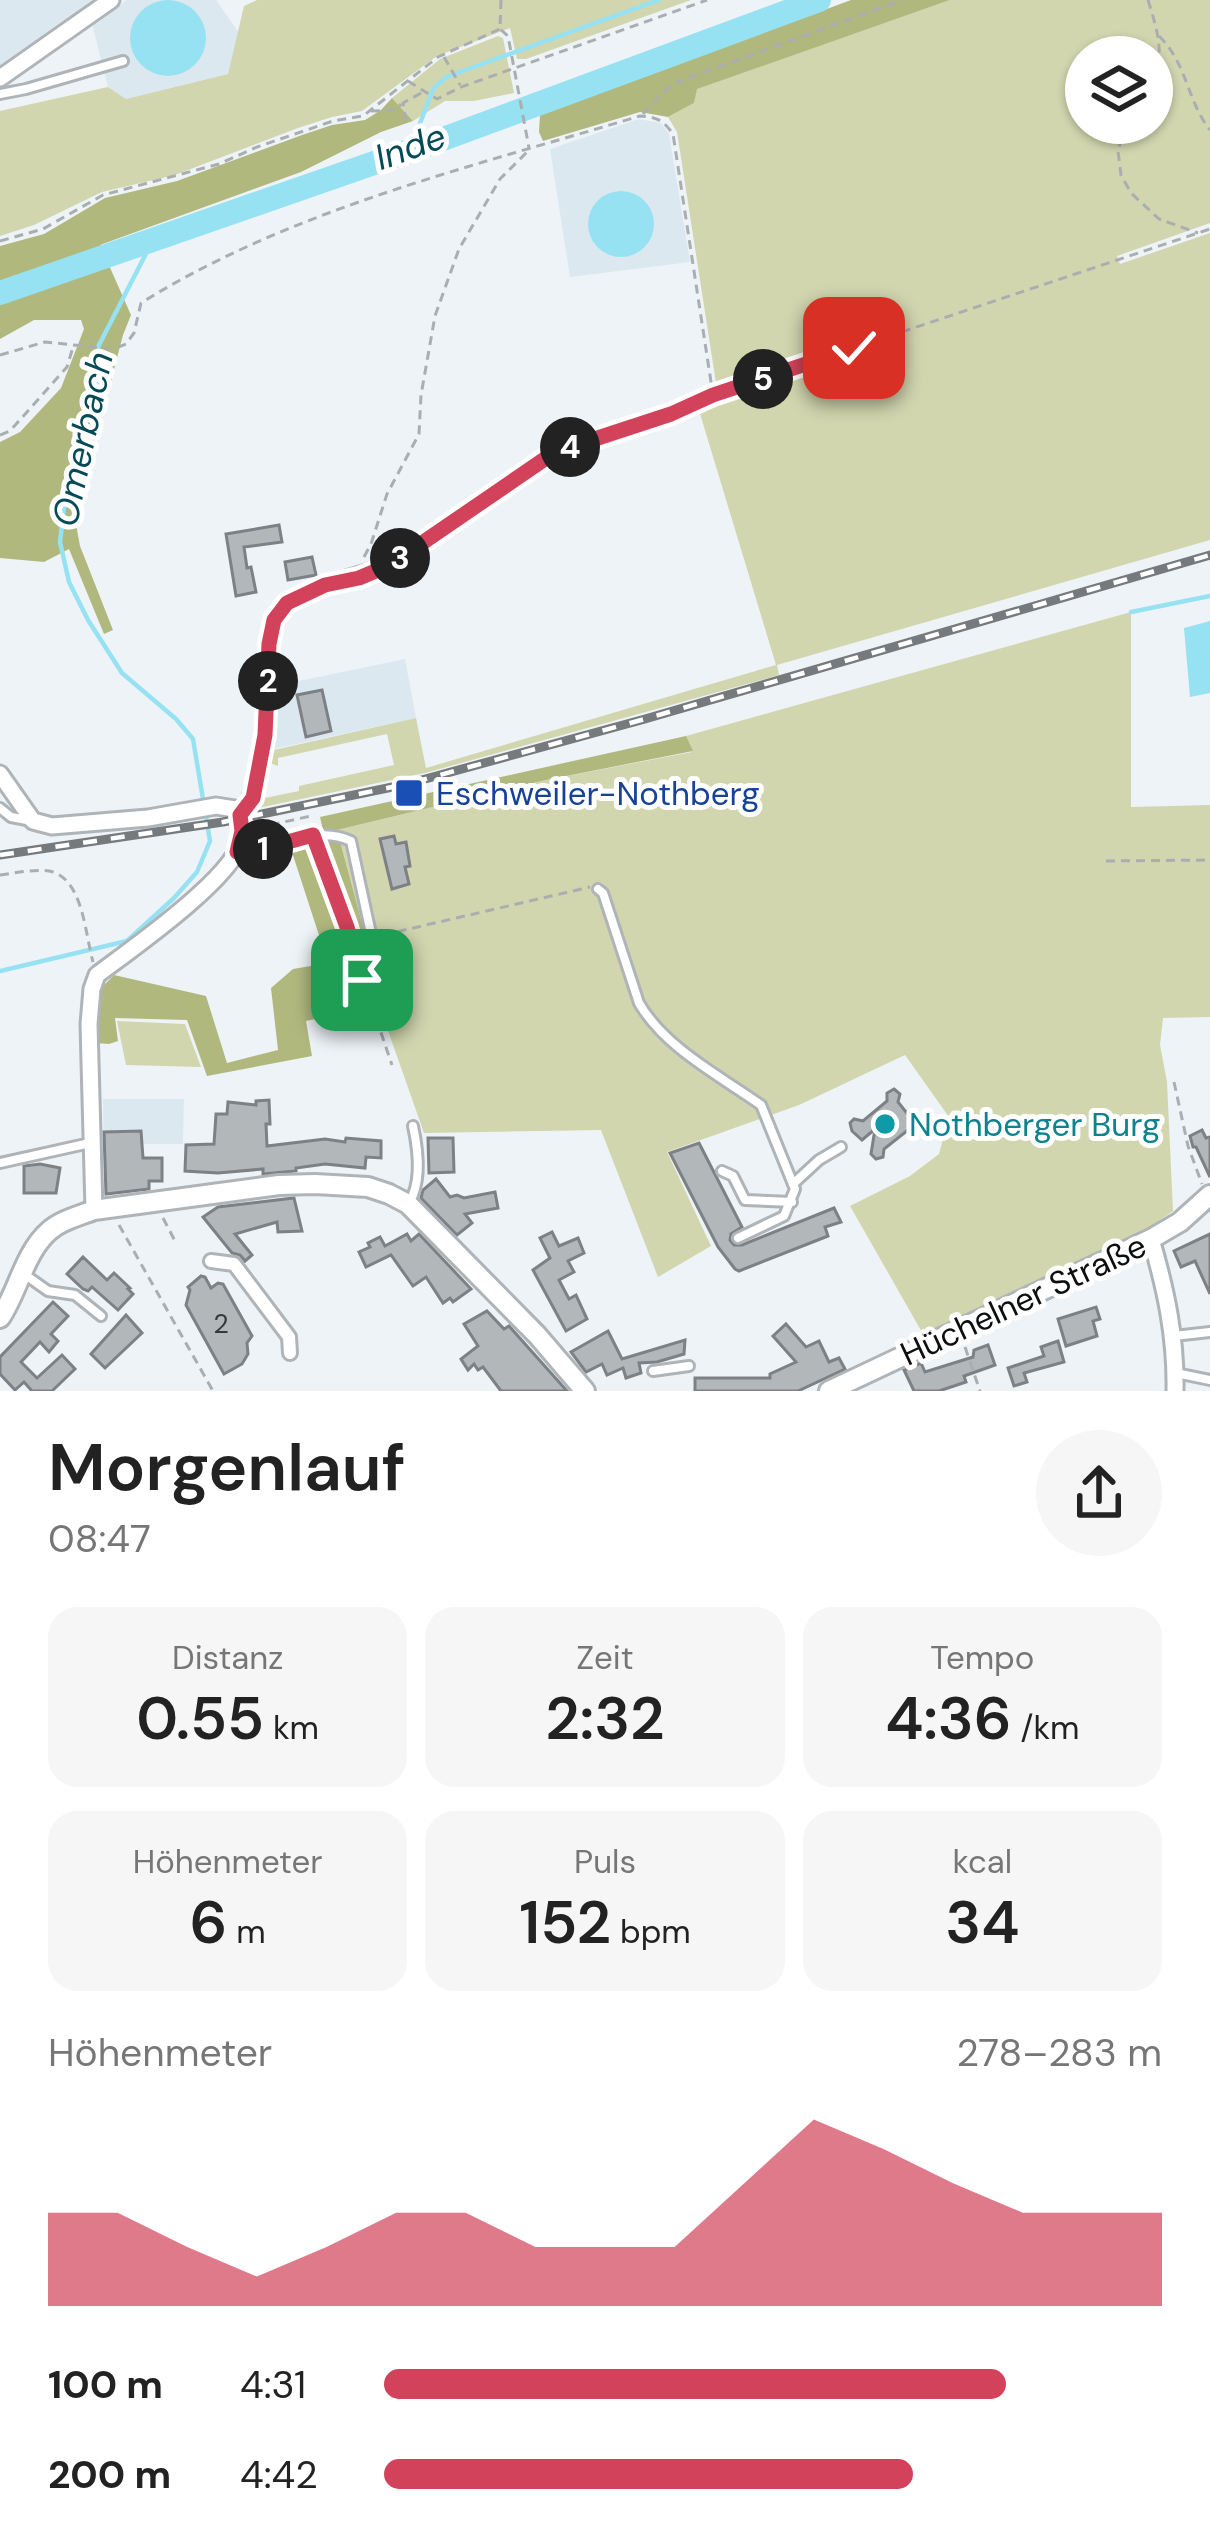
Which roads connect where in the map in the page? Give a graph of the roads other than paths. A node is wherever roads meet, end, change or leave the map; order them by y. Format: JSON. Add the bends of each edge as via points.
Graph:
{"nodes":[{"id":1,"x":111,"y":0,"type":"edge"},
{"id":2,"x":123,"y":62,"type":"dead end"},
{"id":3,"x":0,"y":78,"type":"edge"},
{"id":4,"x":0,"y":94,"type":"edge"},
{"id":5,"x":390,"y":565,"type":"road end"},
{"id":6,"x":0,"y":774,"type":"edge"},
{"id":7,"x":0,"y":808,"type":"edge"},
{"id":8,"x":232,"y":815,"type":"junction"},
{"id":9,"x":33,"y":821,"type":"junction"},
{"id":10,"x":237,"y":852,"type":"junction"},
{"id":11,"x":598,"y":889,"type":"road end"},
{"id":12,"x":372,"y":938,"type":"road end"},
{"id":13,"x":413,"y":1126,"type":"dead end"},
{"id":14,"x":90,"y":1143,"type":"junction"},
{"id":15,"x":842,"y":1147,"type":"dead end"},
{"id":16,"x":0,"y":1163,"type":"edge"},
{"id":17,"x":722,"y":1171,"type":"dead end"},
{"id":18,"x":794,"y":1184,"type":"junction"},
{"id":19,"x":1209,"y":1196,"type":"edge"},
{"id":20,"x":792,"y":1202,"type":"junction"},
{"id":21,"x":408,"y":1204,"type":"junction"},
{"id":22,"x":103,"y":1209,"type":"junction"},
{"id":23,"x":738,"y":1238,"type":"dead end"},
{"id":24,"x":1150,"y":1239,"type":"junction"},
{"id":25,"x":211,"y":1261,"type":"dead end"},
{"id":26,"x":22,"y":1273,"type":"junction"},
{"id":27,"x":101,"y":1316,"type":"dead end"},
{"id":28,"x":0,"y":1318,"type":"edge"},
{"id":29,"x":1210,"y":1332,"type":"edge"},
{"id":30,"x":1174,"y":1336,"type":"junction"},
{"id":31,"x":290,"y":1353,"type":"dead end"},
{"id":32,"x":689,"y":1366,"type":"dead end"},
{"id":33,"x":653,"y":1371,"type":"dead end"},
{"id":34,"x":1175,"y":1372,"type":"junction"},
{"id":35,"x":1210,"y":1380,"type":"edge"},
{"id":36,"x":585,"y":1391,"type":"edge"},
{"id":37,"x":829,"y":1391,"type":"edge"},
{"id":38,"x":1175,"y":1391,"type":"edge"}],
"edges":[{"from":1,"to":3,"type":"street"},
{"from":2,"to":4,"type":"lane"},
{"from":5,"to":8,"type":"street","via":[[287,603],[274,620],[253,798]]},
{"from":6,"to":9,"type":"street"},
{"from":7,"to":9,"type":"lane"},
{"from":8,"to":9,"type":"street"},
{"from":8,"to":10,"type":"street"},
{"from":10,"to":12,"type":"lane","via":[[313,835],[351,841]]},
{"from":10,"to":14,"type":"street","via":[[182,910],[97,975]]},
{"from":11,"to":18,"type":"lane","via":[[646,1014],[761,1105]]},
{"from":13,"to":21,"type":"lane","via":[[416,1184]]},
{"from":14,"to":16,"type":"lane"},
{"from":14,"to":22,"type":"street"},
{"from":15,"to":18,"type":"lane"},
{"from":17,"to":20,"type":"lane","via":[[745,1200]]},
{"from":18,"to":20,"type":"lane"},
{"from":19,"to":24,"type":"street","name":"Hüchelner Straße"},
{"from":20,"to":23,"type":"lane","via":[[784,1216]]},
{"from":21,"to":22,"type":"street","via":[[368,1187],[315,1184]]},
{"from":21,"to":36,"type":"street"},
{"from":22,"to":26,"type":"street","via":[[47,1232]]},
{"from":24,"to":30,"type":"street"},
{"from":24,"to":37,"type":"street","name":"Hüchelner Straße"},
{"from":25,"to":31,"type":"street","via":[[234,1264],[289,1336]]},
{"from":26,"to":27,"type":"lane","via":[[48,1291],[75,1295]]},
{"from":26,"to":28,"type":"street"},
{"from":29,"to":30,"type":"lane"},
{"from":30,"to":34,"type":"street"},
{"from":32,"to":33,"type":"lane"},
{"from":34,"to":35,"type":"lane"},
{"from":34,"to":38,"type":"street"}]}
